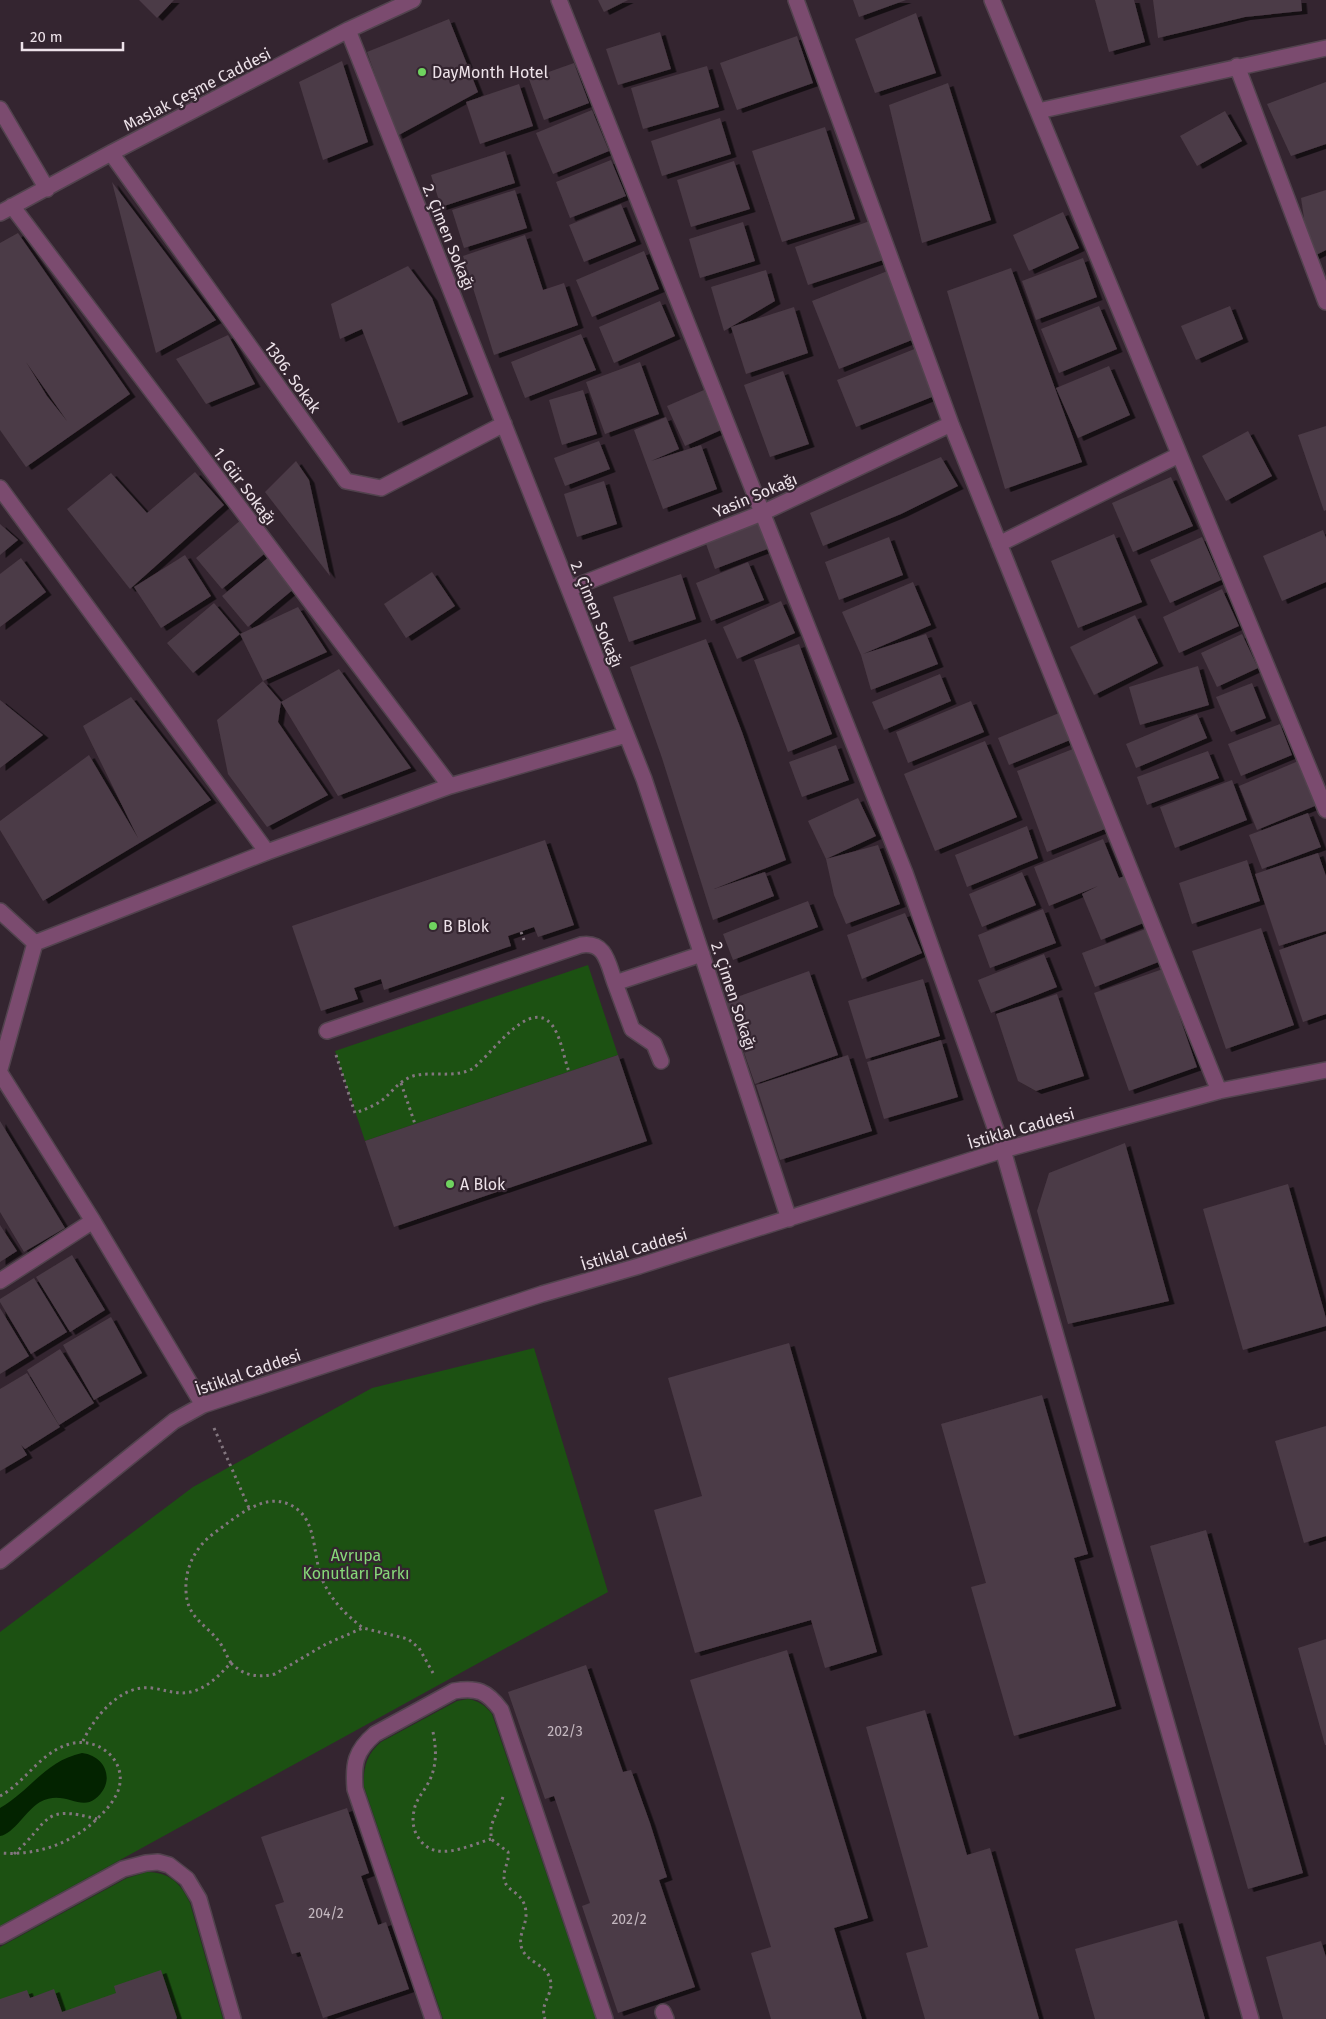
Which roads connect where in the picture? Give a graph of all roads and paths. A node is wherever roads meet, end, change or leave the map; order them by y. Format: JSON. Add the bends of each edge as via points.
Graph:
{"nodes":[{"id":1,"x":414,"y":0,"type":"edge"},
{"id":2,"x":558,"y":0,"type":"edge"},
{"id":3,"x":796,"y":0,"type":"edge"},
{"id":4,"x":992,"y":0,"type":"edge"},
{"id":5,"x":348,"y":30,"type":"junction"},
{"id":6,"x":1326,"y":48,"type":"edge"},
{"id":7,"x":1237,"y":66,"type":"junction"},
{"id":8,"x":0,"y":109,"type":"edge"},
{"id":9,"x":1038,"y":111,"type":"junction"},
{"id":10,"x":111,"y":153,"type":"junction"},
{"id":11,"x":47,"y":189,"type":"junction"},
{"id":12,"x":6,"y":210,"type":"edge"},
{"id":13,"x":1326,"y":302,"type":"edge"},
{"id":14,"x":504,"y":424,"type":"junction"},
{"id":15,"x":951,"y":424,"type":"junction"},
{"id":16,"x":1179,"y":455,"type":"junction"},
{"id":17,"x":0,"y":488,"type":"edge"},
{"id":18,"x":762,"y":513,"type":"junction"},
{"id":19,"x":999,"y":544,"type":"junction"},
{"id":20,"x":569,"y":589,"type":"junction"},
{"id":21,"x":626,"y":734,"type":"junction"},
{"id":22,"x":450,"y":786,"type":"junction"},
{"id":23,"x":1326,"y":810,"type":"edge"},
{"id":24,"x":267,"y":852,"type":"junction"},
{"id":25,"x":0,"y":911,"type":"edge"},
{"id":26,"x":35,"y":943,"type":"junction"},
{"id":27,"x":702,"y":954,"type":"junction"},
{"id":28,"x":615,"y":983,"type":"junction"},
{"id":29,"x":328,"y":1031,"type":"joint"},
{"id":30,"x":662,"y":1061,"type":"dead end"},
{"id":31,"x":0,"y":1069,"type":"edge"},
{"id":32,"x":1326,"y":1070,"type":"edge"},
{"id":33,"x":569,"y":1072,"type":"dead end"},
{"id":34,"x":0,"y":1073,"type":"edge"},
{"id":35,"x":401,"y":1083,"type":"junction"},
{"id":36,"x":1219,"y":1091,"type":"junction"},
{"id":37,"x":416,"y":1124,"type":"dead end"},
{"id":38,"x":1003,"y":1150,"type":"junction"},
{"id":39,"x":789,"y":1219,"type":"junction"},
{"id":40,"x":93,"y":1221,"type":"junction"},
{"id":41,"x":0,"y":1281,"type":"edge"},
{"id":42,"x":203,"y":1404,"type":"junction"},
{"id":43,"x":249,"y":1508,"type":"junction"},
{"id":44,"x":0,"y":1560,"type":"edge"},
{"id":45,"x":363,"y":1628,"type":"junction"},
{"id":46,"x":231,"y":1663,"type":"junction"},
{"id":47,"x":444,"y":1696,"type":"junction"},
{"id":48,"x":421,"y":1709,"type":"junction"},
{"id":49,"x":82,"y":1741,"type":"junction"},
{"id":50,"x":0,"y":1796,"type":"edge"},
{"id":51,"x":502,"y":1802,"type":"dead end"},
{"id":52,"x":97,"y":1819,"type":"junction"},
{"id":53,"x":490,"y":1839,"type":"junction"},
{"id":54,"x":0,"y":1853,"type":"edge"},
{"id":55,"x":14,"y":1854,"type":"junction"},
{"id":56,"x":0,"y":1936,"type":"edge"},
{"id":57,"x":233,"y":2019,"type":"edge"},
{"id":58,"x":433,"y":2019,"type":"edge"},
{"id":59,"x":545,"y":2019,"type":"edge"},
{"id":60,"x":605,"y":2019,"type":"edge"},
{"id":61,"x":1251,"y":2019,"type":"edge"}],
"edges":[{"from":1,"to":5,"type":"street","name":"Maslak Çeşme Caddesi"},
{"from":2,"to":18,"type":"street"},
{"from":3,"to":15,"type":"street"},
{"from":4,"to":9,"type":"street"},
{"from":5,"to":10,"type":"street","name":"Maslak Çeşme Caddesi"},
{"from":5,"to":14,"type":"street","name":"2. Çimen Sokağı"},
{"from":6,"to":7,"type":"street"},
{"from":7,"to":9,"type":"street"},
{"from":7,"to":13,"type":"street"},
{"from":8,"to":11,"type":"street"},
{"from":9,"to":16,"type":"street"},
{"from":10,"to":11,"type":"street","name":"Maslak Çeşme Caddesi"},
{"from":10,"to":14,"type":"street","name":"1306. Sokak","via":[[346,481],[381,488]]},
{"from":11,"to":12,"type":"street","name":"Maslak Çeşme Caddesi"},
{"from":12,"to":22,"type":"street","name":"1. Gür Sokağı"},
{"from":14,"to":20,"type":"street","name":"2. Çimen Sokağı"},
{"from":15,"to":18,"type":"street","name":"Yasin Sokağı"},
{"from":15,"to":19,"type":"street"},
{"from":16,"to":19,"type":"street"},
{"from":16,"to":23,"type":"street"},
{"from":17,"to":24,"type":"street"},
{"from":18,"to":20,"type":"street","name":"Yasin Sokağı"},
{"from":18,"to":38,"type":"street","via":[[905,873]]},
{"from":19,"to":36,"type":"street"},
{"from":20,"to":21,"type":"street","name":"2. Çimen Sokağı"},
{"from":21,"to":22,"type":"street"},
{"from":21,"to":27,"type":"street","name":"2. Çimen Sokağı"},
{"from":22,"to":24,"type":"street"},
{"from":24,"to":26,"type":"street"},
{"from":25,"to":26,"type":"street"},
{"from":26,"to":31,"type":"street"},
{"from":27,"to":28,"type":"street"},
{"from":27,"to":39,"type":"street","name":"2. Çimen Sokağı"},
{"from":28,"to":29,"type":"street","via":[[602,951],[589,943]]},
{"from":28,"to":30,"type":"street","via":[[632,1029],[654,1044]]},
{"from":29,"to":35,"type":"path","via":[[355,1112],[378,1103]]},
{"from":32,"to":36,"type":"street","name":"İstiklal Caddesi"},
{"from":33,"to":35,"type":"path","via":[[552,1026],[546,1020],[536,1018],[518,1024],[470,1070],[414,1076]]},
{"from":34,"to":40,"type":"street"},
{"from":35,"to":37,"type":"path"},
{"from":36,"to":38,"type":"street","name":"İstiklal Caddesi"},
{"from":38,"to":39,"type":"street","name":"İstiklal Caddesi"},
{"from":38,"to":61,"type":"street"},
{"from":39,"to":42,"type":"street","name":"İstiklal Caddesi","via":[[542,1294]]},
{"from":40,"to":41,"type":"street"},
{"from":40,"to":42,"type":"street"},
{"from":42,"to":43,"type":"path"},
{"from":42,"to":44,"type":"street","name":"İstiklal Caddesi","via":[[174,1421]]},
{"from":43,"to":45,"type":"path","via":[[274,1502],[287,1503],[297,1509],[310,1530],[315,1558],[332,1598]]},
{"from":43,"to":46,"type":"path","via":[[206,1539],[187,1574],[186,1591],[190,1607],[199,1622],[220,1643]]},
{"from":45,"to":46,"type":"path","via":[[326,1644],[275,1674],[246,1674]]},
{"from":45,"to":47,"type":"path","via":[[402,1636],[414,1643]]},
{"from":46,"to":49,"type":"path","via":[[214,1680],[195,1691],[173,1693],[147,1688],[130,1692],[101,1712]]},
{"from":47,"to":48,"type":"street"},
{"from":47,"to":60,"type":"street","via":[[468,1689],[482,1692],[501,1710]]},
{"from":48,"to":53,"type":"path","via":[[432,1732],[436,1761],[414,1811],[418,1838],[426,1847],[442,1852]]},
{"from":48,"to":58,"type":"street","via":[[375,1734],[364,1744],[356,1758],[353,1773],[355,1790]]},
{"from":49,"to":50,"type":"path","via":[[68,1744],[43,1758]]},
{"from":49,"to":52,"type":"path","via":[[96,1744],[108,1752],[120,1778],[118,1792]]},
{"from":51,"to":53,"type":"path","via":[[491,1826]]},
{"from":52,"to":55,"type":"path","via":[[70,1839],[54,1846]]},
{"from":52,"to":55,"type":"path","via":[[57,1813],[40,1825]]},
{"from":53,"to":59,"type":"path","via":[[508,1852],[504,1873],[506,1885],[518,1895],[526,1917],[520,1937],[522,1947],[550,1978],[549,1993],[543,2005]]},
{"from":54,"to":55,"type":"path"},
{"from":56,"to":57,"type":"street","via":[[123,1869],[146,1863],[169,1865],[187,1879],[199,1900]]}]}
